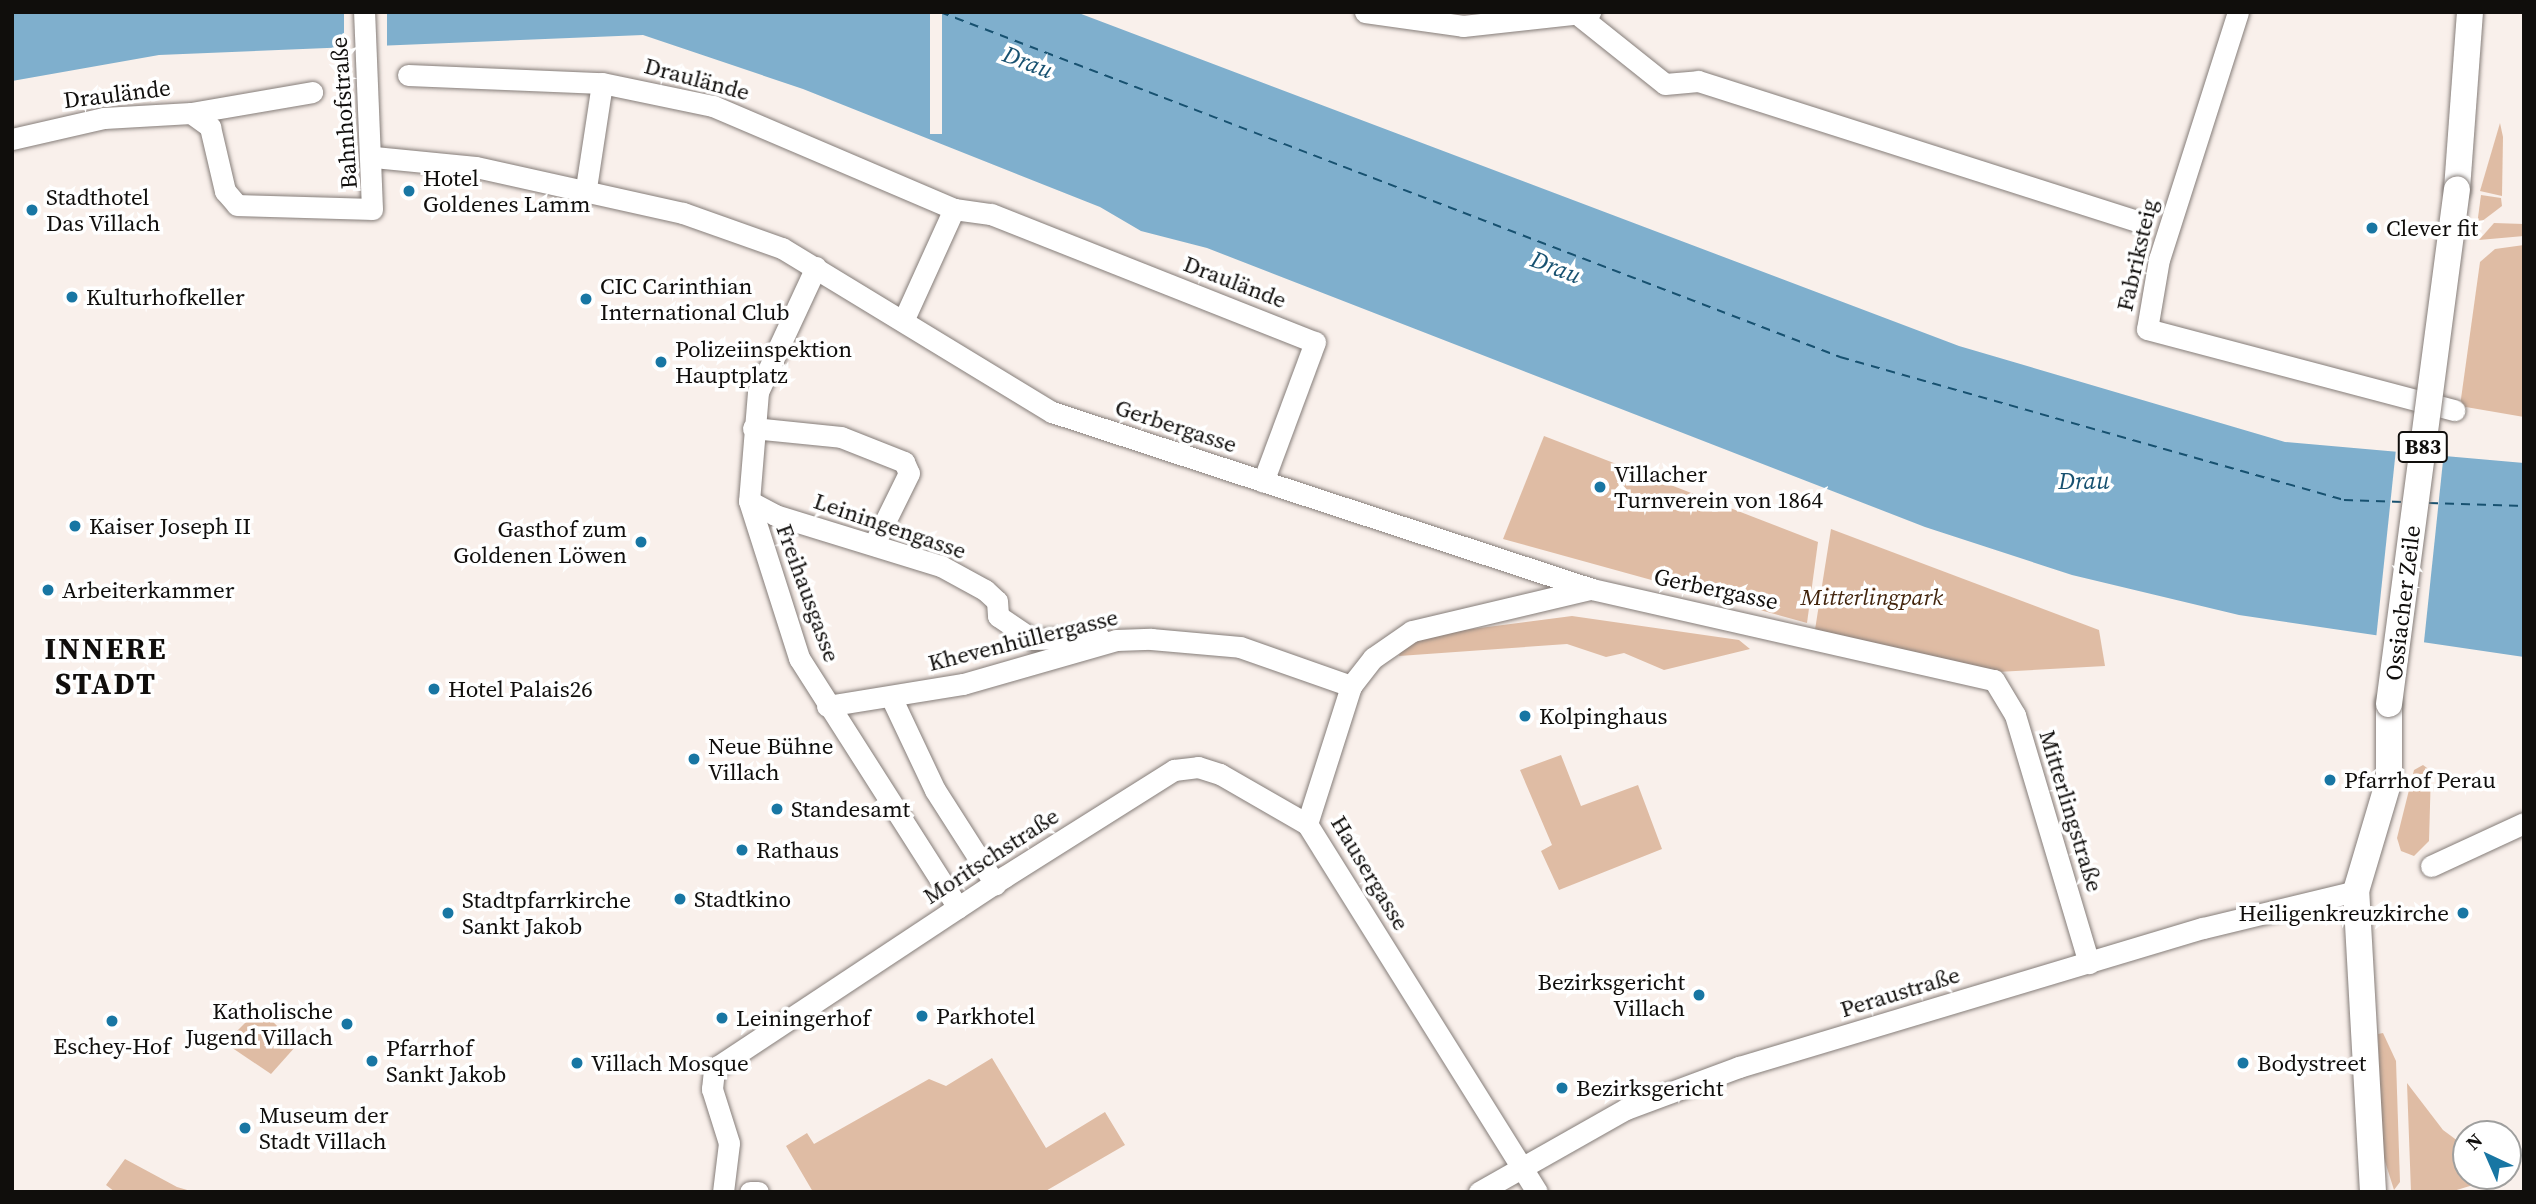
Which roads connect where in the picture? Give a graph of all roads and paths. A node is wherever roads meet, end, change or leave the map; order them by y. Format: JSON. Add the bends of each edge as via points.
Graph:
{"nodes":[{"id":1,"x":363,"y":12,"type":"edge"},
{"id":2,"x":1365,"y":12,"type":"edge"},
{"id":3,"x":2238,"y":12,"type":"edge"},
{"id":4,"x":2470,"y":12,"type":"edge"},
{"id":5,"x":1586,"y":15,"type":"edge"},
{"id":6,"x":408,"y":75,"type":"dead end"},
{"id":7,"x":602,"y":83,"type":"junction"},
{"id":8,"x":312,"y":92,"type":"dead end"},
{"id":9,"x":191,"y":113,"type":"junction"},
{"id":10,"x":12,"y":139,"type":"edge"},
{"id":11,"x":374,"y":157,"type":"junction"},
{"id":12,"x":586,"y":188,"type":"junction"},
{"id":13,"x":954,"y":209,"type":"junction"},
{"id":14,"x":2136,"y":221,"type":"dead end"},
{"id":15,"x":816,"y":267,"type":"junction"},
{"id":16,"x":904,"y":319,"type":"junction"},
{"id":17,"x":2454,"y":410,"type":"dead end"},
{"id":18,"x":752,"y":428,"type":"junction"},
{"id":19,"x":1263,"y":482,"type":"junction"},
{"id":20,"x":749,"y":500,"type":"junction"},
{"id":21,"x":874,"y":544,"type":"junction"},
{"id":22,"x":1592,"y":589,"type":"junction"},
{"id":23,"x":1116,"y":640,"type":"junction"},
{"id":24,"x":1994,"y":680,"type":"joint"},
{"id":25,"x":1351,"y":686,"type":"junction"},
{"id":26,"x":891,"y":697,"type":"junction"},
{"id":27,"x":827,"y":706,"type":"junction"},
{"id":28,"x":2524,"y":823,"type":"edge"},
{"id":29,"x":1307,"y":824,"type":"junction"},
{"id":30,"x":2431,"y":866,"type":"dead end"},
{"id":31,"x":995,"y":884,"type":"junction"},
{"id":32,"x":2356,"y":891,"type":"junction"},
{"id":33,"x":958,"y":908,"type":"junction"},
{"id":34,"x":2089,"y":962,"type":"junction"},
{"id":35,"x":1517,"y":1165,"type":"junction"},
{"id":36,"x":723,"y":1192,"type":"edge"},
{"id":37,"x":750,"y":1192,"type":"edge"},
{"id":38,"x":758,"y":1192,"type":"edge"},
{"id":39,"x":1479,"y":1192,"type":"edge"},
{"id":40,"x":1537,"y":1192,"type":"edge"},
{"id":41,"x":2373,"y":1192,"type":"edge"}],
"edges":[{"from":1,"to":11,"type":"street","name":"Bahnhofstraße"},
{"from":2,"to":5,"type":"street","name":"Fabriksteig","via":[[1463,26]]},
{"from":3,"to":17,"type":"street","name":"Fabriksteig","via":[[2159,259],[2147,328]]},
{"from":4,"to":32,"type":"main road","name":"Ossiacher Zeile","number":"B83","bridge":true,"via":[[2457,190],[2389,704],[2389,780]]},
{"from":5,"to":14,"type":"street","name":"Fabriksteig","via":[[1665,84],[1698,81]]},
{"from":6,"to":7,"type":"street","name":"Draulände"},
{"from":7,"to":12,"type":"street"},
{"from":7,"to":13,"type":"street","name":"Draulände","via":[[713,106]]},
{"from":8,"to":9,"type":"street","name":"Draulände"},
{"from":9,"to":10,"type":"street","name":"Draulände","via":[[104,118]]},
{"from":9,"to":11,"type":"street","name":"Bahnhofstraße","via":[[210,127],[225,191],[237,205],[372,209]]},
{"from":11,"to":12,"type":"street","name":"Gerbergasse","via":[[424,157]]},
{"from":12,"to":15,"type":"street","name":"Gerbergasse","via":[[683,213],[782,248]]},
{"from":13,"to":16,"type":"street"},
{"from":13,"to":19,"type":"street","name":"Draulände","via":[[991,214],[1315,342]]},
{"from":15,"to":16,"type":"street","name":"Gerbergasse"},
{"from":15,"to":18,"type":"street","name":"Freihausgasse","via":[[758,392]]},
{"from":16,"to":19,"type":"street","name":"Gerbergasse","via":[[1052,412]]},
{"from":18,"to":20,"type":"street","name":"Freihausgasse"},
{"from":18,"to":21,"type":"street","via":[[841,437],[904,462],[909,473]]},
{"from":19,"to":22,"type":"street","name":"Gerbergasse"},
{"from":20,"to":21,"type":"street","name":"Leiningengasse","via":[[775,515]]},
{"from":20,"to":27,"type":"street","name":"Freihausgasse","via":[[799,658]]},
{"from":21,"to":23,"type":"street","name":"Leiningengasse","via":[[941,566],[985,590],[997,601],[998,616],[1032,639]]},
{"from":22,"to":24,"type":"street","name":"Gerbergasse"},
{"from":22,"to":25,"type":"street","name":"Hausergasse","via":[[1412,631],[1373,658]]},
{"from":23,"to":25,"type":"street","name":"Khevenhüllergasse","via":[[1240,648]]},
{"from":23,"to":26,"type":"street","name":"Khevenhüllergasse","via":[[963,684]]},
{"from":24,"to":34,"type":"street","name":"Mitterlingstraße","via":[[2015,715]]},
{"from":25,"to":29,"type":"street","name":"Hausergasse","via":[[1316,811]]},
{"from":26,"to":27,"type":"street","name":"Khevenhüllergasse"},
{"from":26,"to":31,"type":"street","via":[[935,790]]},
{"from":27,"to":33,"type":"street","name":"Freihausgasse"},
{"from":28,"to":30,"type":"street"},
{"from":29,"to":31,"type":"street","name":"Moritschstraße","via":[[1220,774],[1198,767],[1174,771]]},
{"from":29,"to":35,"type":"street","name":"Hausergasse"},
{"from":31,"to":33,"type":"street","name":"Moritschstraße"},
{"from":32,"to":34,"type":"street","name":"Peraustraße"},
{"from":32,"to":41,"type":"main road","name":"Ossiacher Zeile","number":"B83"},
{"from":33,"to":36,"type":"street","name":"Moritschstraße","via":[[714,1069],[712,1089],[729,1143]]},
{"from":34,"to":35,"type":"street","name":"Peraustraße","via":[[1739,1068],[1626,1109]]},
{"from":35,"to":39,"type":"street","name":"Peraustraße"},
{"from":35,"to":40,"type":"street","name":"Hausergasse"},
{"from":37,"to":38,"type":"street"}]}
